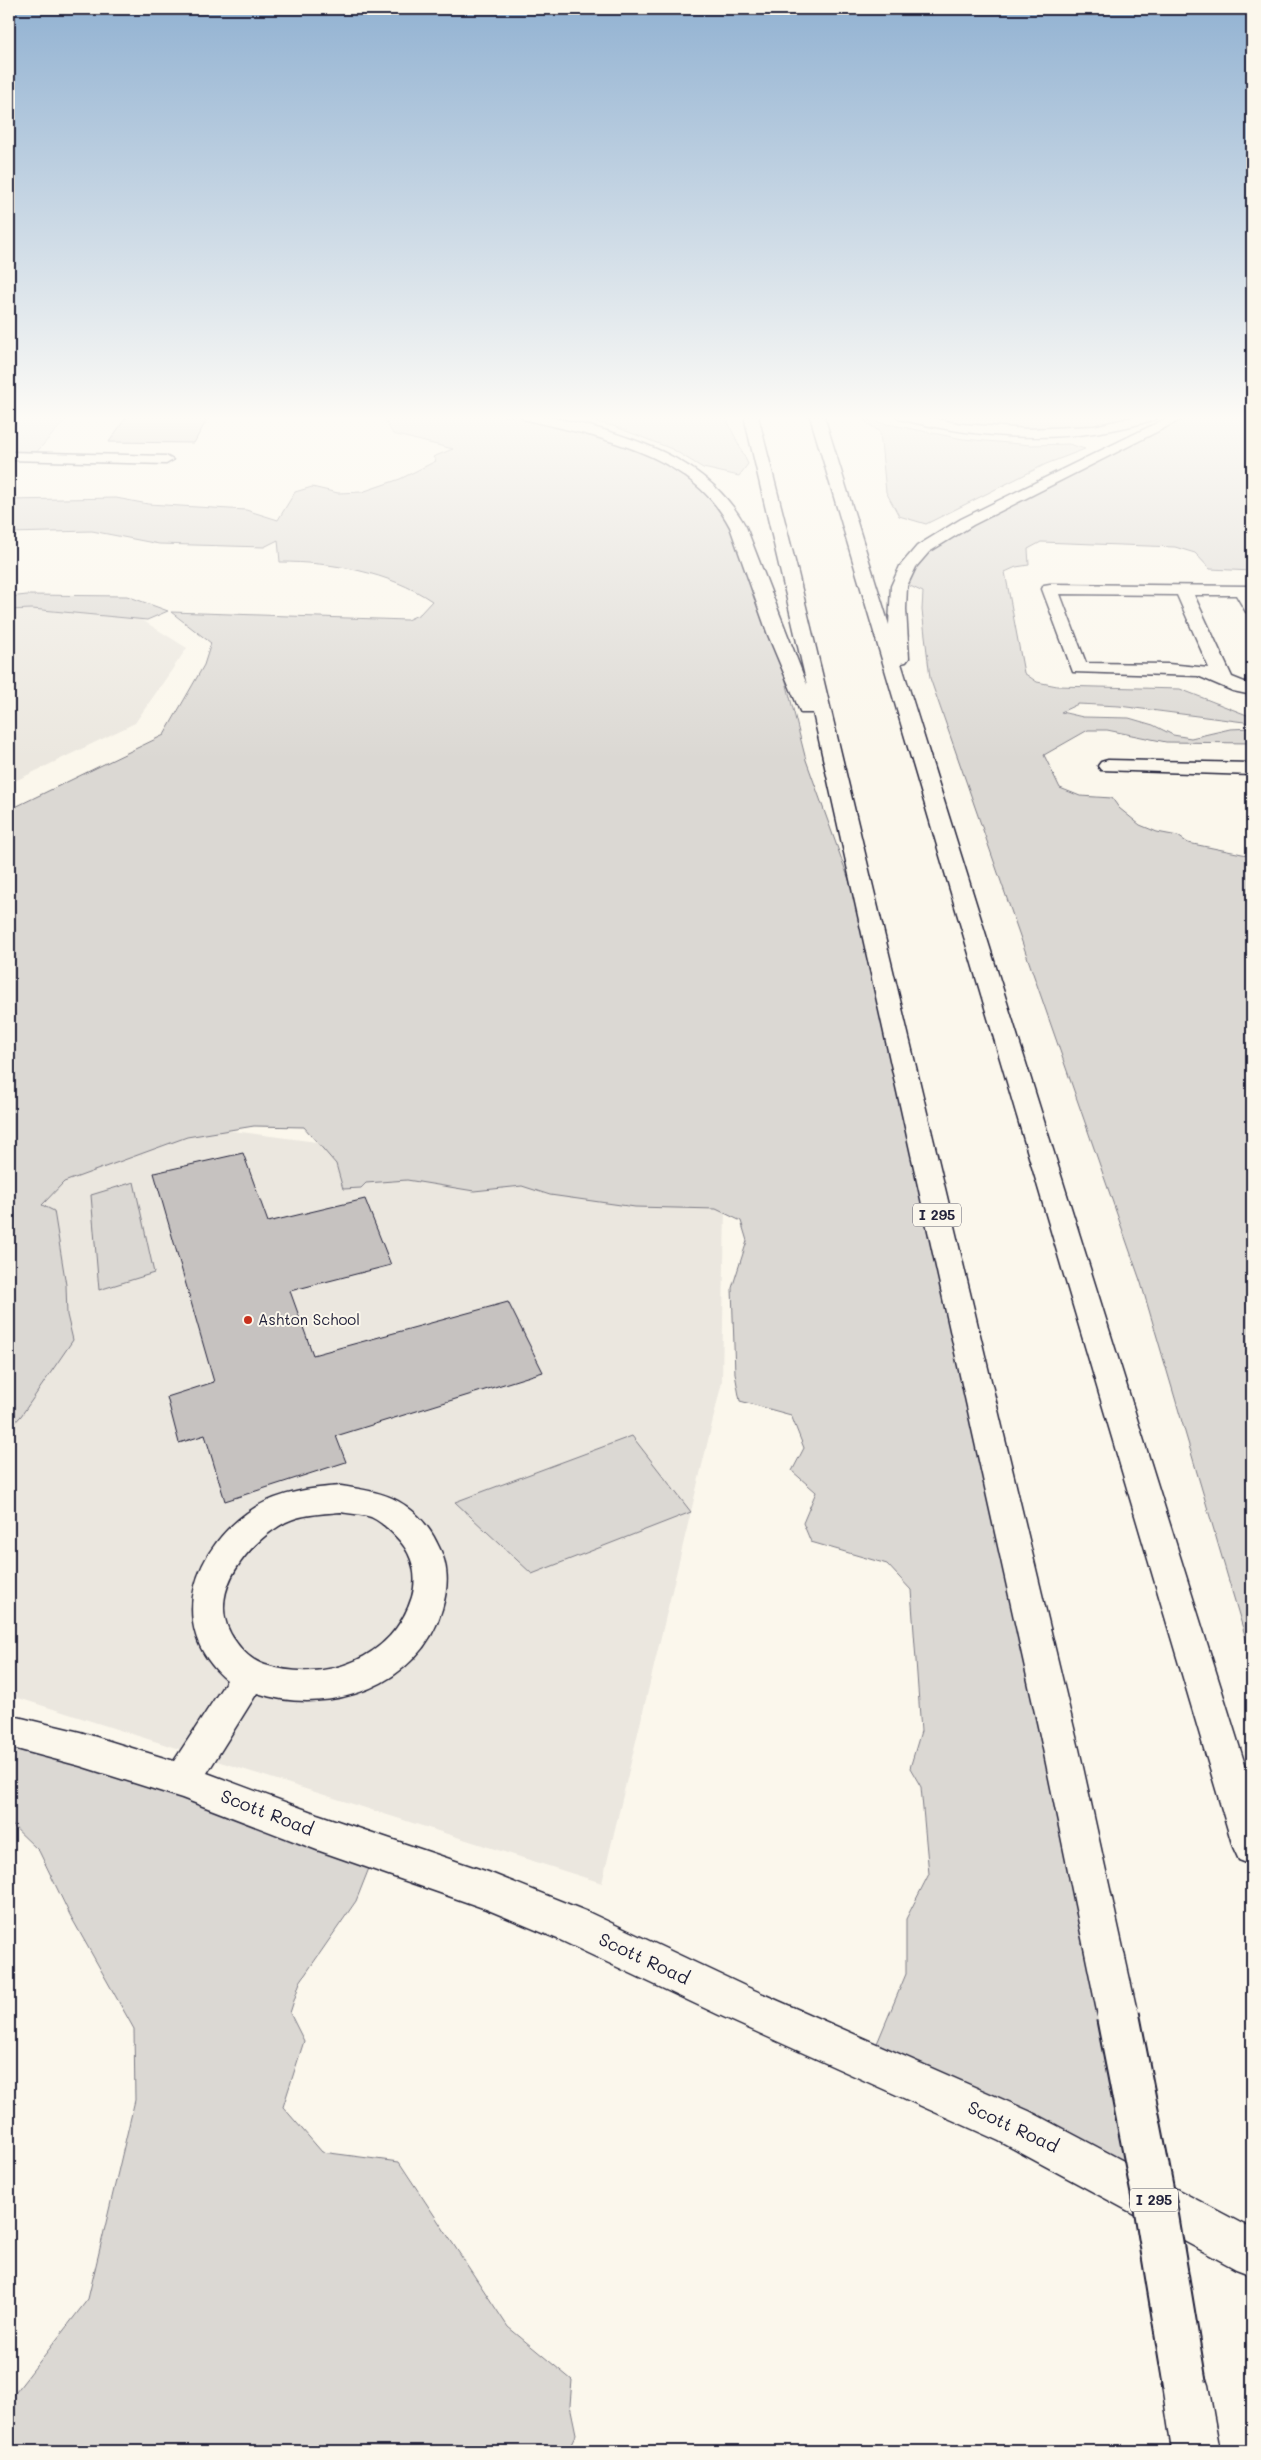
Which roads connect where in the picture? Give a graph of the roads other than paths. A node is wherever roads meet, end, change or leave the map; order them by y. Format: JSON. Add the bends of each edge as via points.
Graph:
{"nodes":[{"id":1,"x":738,"y":531,"type":"edge"},
{"id":2,"x":780,"y":531,"type":"edge"},
{"id":3,"x":851,"y":531,"type":"edge"},
{"id":4,"x":952,"y":531,"type":"edge"},
{"id":5,"x":1183,"y":590,"type":"junction"},
{"id":6,"x":1252,"y":608,"type":"edge"},
{"id":7,"x":1223,"y":678,"type":"junction"},
{"id":8,"x":1252,"y":690,"type":"edge"},
{"id":9,"x":903,"y":705,"type":"junction"},
{"id":10,"x":832,"y":764,"type":"junction"},
{"id":11,"x":1108,"y":766,"type":"dead end"},
{"id":12,"x":1252,"y":769,"type":"edge"},
{"id":13,"x":249,"y":1676,"type":"junction"},
{"id":14,"x":9,"y":1731,"type":"edge"},
{"id":15,"x":182,"y":1781,"type":"junction"},
{"id":16,"x":1252,"y":1847,"type":"edge"},
{"id":17,"x":1252,"y":2253,"type":"edge"},
{"id":18,"x":1196,"y":2451,"type":"edge"}],
"edges":[{"from":1,"to":10,"type":"main road","via":[[781,647]]},
{"from":2,"to":10,"type":"main road","number":"I 295"},
{"from":3,"to":9,"type":"main road"},
{"from":4,"to":9,"type":"main road","via":[[915,557],[903,576],[898,597]]},
{"from":5,"to":6,"type":"main road","via":[[1242,590]]},
{"from":5,"to":7,"type":"main road"},
{"from":5,"to":7,"type":"main road","via":[[1050,589],[1079,668],[1200,672]]},
{"from":7,"to":8,"type":"main road"},
{"from":9,"to":16,"type":"main road"},
{"from":10,"to":18,"type":"main road","number":"I 295","bridge":true,"via":[[1065,1768],[1156,2210]]},
{"from":11,"to":12,"type":"main road"},
{"from":13,"to":13,"type":"main road","via":[[282,1687],[319,1688],[356,1679],[388,1661],[414,1636],[428,1606],[433,1576],[424,1546],[404,1522],[367,1504],[341,1499],[305,1502],[269,1515],[239,1537],[218,1565],[207,1597],[210,1629],[224,1655]]},
{"from":13,"to":15,"type":"main road"},
{"from":14,"to":15,"type":"main road","name":"Scott Road"},
{"from":15,"to":17,"type":"main road","name":"Scott Road","via":[[488,1891],[574,1926],[1014,2126]]}]}
